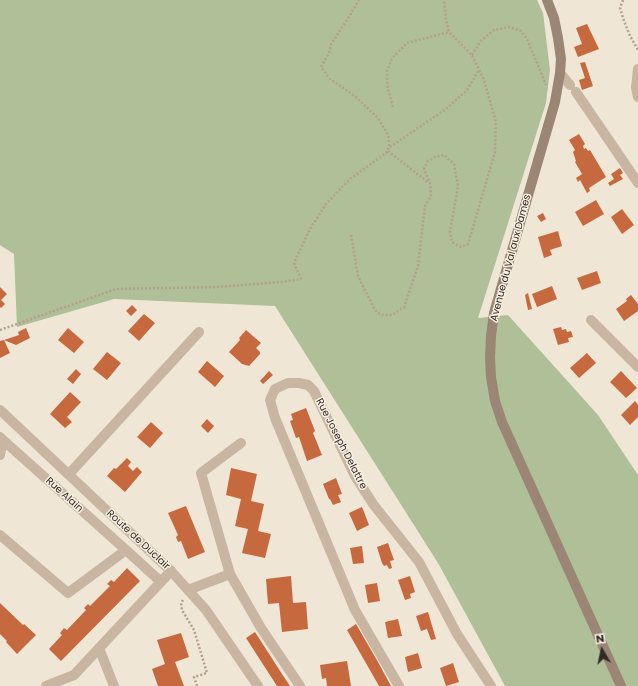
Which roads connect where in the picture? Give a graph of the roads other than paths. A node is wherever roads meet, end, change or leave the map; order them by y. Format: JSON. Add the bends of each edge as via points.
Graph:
{"nodes":[{"id":1,"x":547,"y":0,"type":"edge"},
{"id":2,"x":638,"y":69,"type":"edge"},
{"id":3,"x":560,"y":73,"type":"junction"},
{"id":4,"x":638,"y":96,"type":"edge"},
{"id":5,"x":638,"y":183,"type":"edge"},
{"id":6,"x":591,"y":320,"type":"dead end"},
{"id":7,"x":199,"y":332,"type":"dead end"},
{"id":8,"x":638,"y":367,"type":"edge"},
{"id":9,"x":0,"y":410,"type":"edge"},
{"id":10,"x":2,"y":439,"type":"edge"},
{"id":11,"x":241,"y":443,"type":"dead end"},
{"id":12,"x":0,"y":455,"type":"edge"},
{"id":13,"x":69,"y":474,"type":"junction"},
{"id":14,"x":0,"y":535,"type":"edge"},
{"id":15,"x":126,"y":550,"type":"junction"},
{"id":16,"x":171,"y":571,"type":"junction"},
{"id":17,"x":230,"y":574,"type":"junction"},
{"id":18,"x":161,"y":582,"type":"junction"},
{"id":19,"x":189,"y":592,"type":"junction"},
{"id":20,"x":100,"y":648,"type":"junction"},
{"id":21,"x":46,"y":686,"type":"edge"},
{"id":22,"x":114,"y":686,"type":"edge"},
{"id":23,"x":258,"y":686,"type":"edge"},
{"id":24,"x":300,"y":686,"type":"edge"},
{"id":25,"x":399,"y":686,"type":"edge"},
{"id":26,"x":491,"y":686,"type":"edge"},
{"id":27,"x":621,"y":686,"type":"edge"}],
"edges":[{"from":1,"to":3,"type":"main road","name":"Avenue du Val aux Dames","via":[[558,38]]},
{"from":2,"to":4,"type":"street"},
{"from":3,"to":5,"type":"street"},
{"from":3,"to":27,"type":"main road","name":"Avenue du Val aux Dames","via":[[556,102],[494,313],[491,377],[502,422]]},
{"from":6,"to":8,"type":"street"},
{"from":7,"to":13,"type":"street"},
{"from":9,"to":13,"type":"street","name":"Route de Duclair"},
{"from":10,"to":12,"type":"street","name":"Rue Alain"},
{"from":10,"to":15,"type":"street","name":"Rue Alain"},
{"from":11,"to":17,"type":"street","via":[[201,473]]},
{"from":13,"to":16,"type":"street","name":"Route de Duclair"},
{"from":14,"to":15,"type":"street","via":[[68,593]]},
{"from":15,"to":18,"type":"street","name":"Rue Alain"},
{"from":16,"to":18,"type":"street"},
{"from":16,"to":19,"type":"street","name":"Route de Duclair"},
{"from":17,"to":19,"type":"street"},
{"from":17,"to":24,"type":"street","via":[[261,628]]},
{"from":18,"to":20,"type":"street"},
{"from":19,"to":23,"type":"street","name":"Route de Duclair","via":[[206,610]]},
{"from":20,"to":21,"type":"street","via":[[74,675]]},
{"from":20,"to":22,"type":"street"},
{"from":25,"to":26,"type":"street","name":"Rue Joseph Delattre","via":[[355,610],[275,418],[270,400],[275,390],[288,383],[308,385],[314,391],[355,476],[373,504],[419,562],[457,634]]}]}
